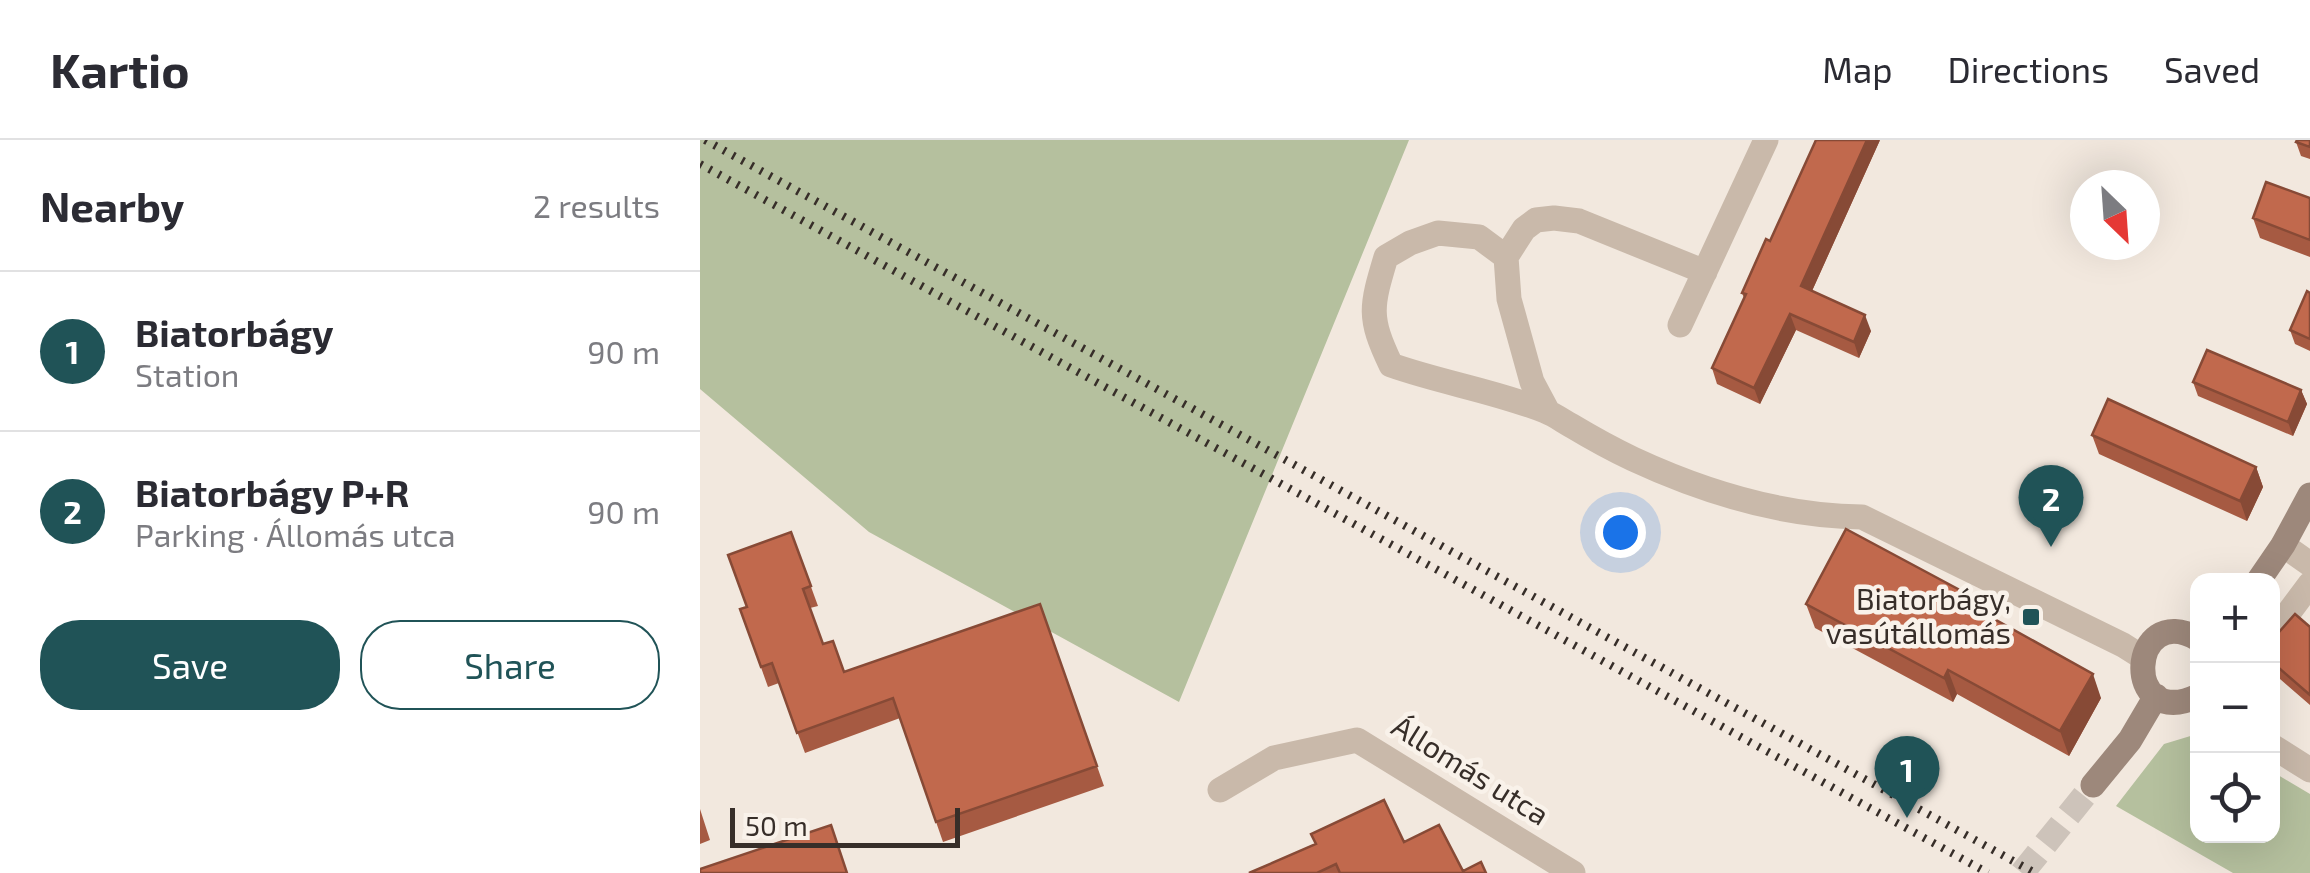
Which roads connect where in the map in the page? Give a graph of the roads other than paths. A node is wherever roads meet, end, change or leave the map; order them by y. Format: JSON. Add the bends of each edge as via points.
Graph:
{"nodes":[{"id":1,"x":1766,"y":140,"type":"edge"},
{"id":2,"x":1506,"y":258,"type":"junction"},
{"id":3,"x":1704,"y":272,"type":"junction"},
{"id":4,"x":1680,"y":326,"type":"dead end"},
{"id":5,"x":1548,"y":412,"type":"junction"},
{"id":6,"x":2310,"y":495,"type":"edge"},
{"id":7,"x":2283,"y":545,"type":"junction"},
{"id":8,"x":2310,"y":564,"type":"edge"},
{"id":9,"x":2263,"y":573,"type":"edge"},
{"id":10,"x":2310,"y":584,"type":"edge"},
{"id":11,"x":2280,"y":624,"type":"edge"},
{"id":12,"x":2190,"y":634,"type":"edge"},
{"id":13,"x":2142,"y":657,"type":"junction"},
{"id":14,"x":2156,"y":696,"type":"junction"},
{"id":15,"x":2190,"y":702,"type":"edge"},
{"id":16,"x":2280,"y":750,"type":"edge"},
{"id":17,"x":2310,"y":770,"type":"edge"},
{"id":18,"x":2094,"y":785,"type":"tunnel mouth"},
{"id":19,"x":1220,"y":790,"type":"dead end"},
{"id":20,"x":1573,"y":873,"type":"edge"}],
"edges":[{"from":1,"to":3,"type":"street"},
{"from":2,"to":3,"type":"street","via":[[1524,228],[1554,218],[1579,221]]},
{"from":2,"to":5,"type":"street","via":[[1508,299],[1532,382]]},
{"from":2,"to":5,"type":"street","via":[[1480,238],[1438,233],[1410,243],[1386,257],[1373,309],[1375,332],[1392,365]]},
{"from":3,"to":4,"type":"street"},
{"from":5,"to":13,"type":"street","via":[[1635,460],[1720,493],[1831,517],[1862,517]]},
{"from":6,"to":7,"type":"street"},
{"from":7,"to":8,"type":"street"},
{"from":7,"to":9,"type":"street"},
{"from":10,"to":11,"type":"street"},
{"from":12,"to":13,"type":"street","via":[[2168,632]]},
{"from":13,"to":14,"type":"street","via":[[2146,686]]},
{"from":14,"to":15,"type":"street"},
{"from":14,"to":18,"type":"street"},
{"from":16,"to":17,"type":"street"},
{"from":19,"to":20,"type":"street","name":"Állomás utca","via":[[1274,758],[1357,740]]}]}
